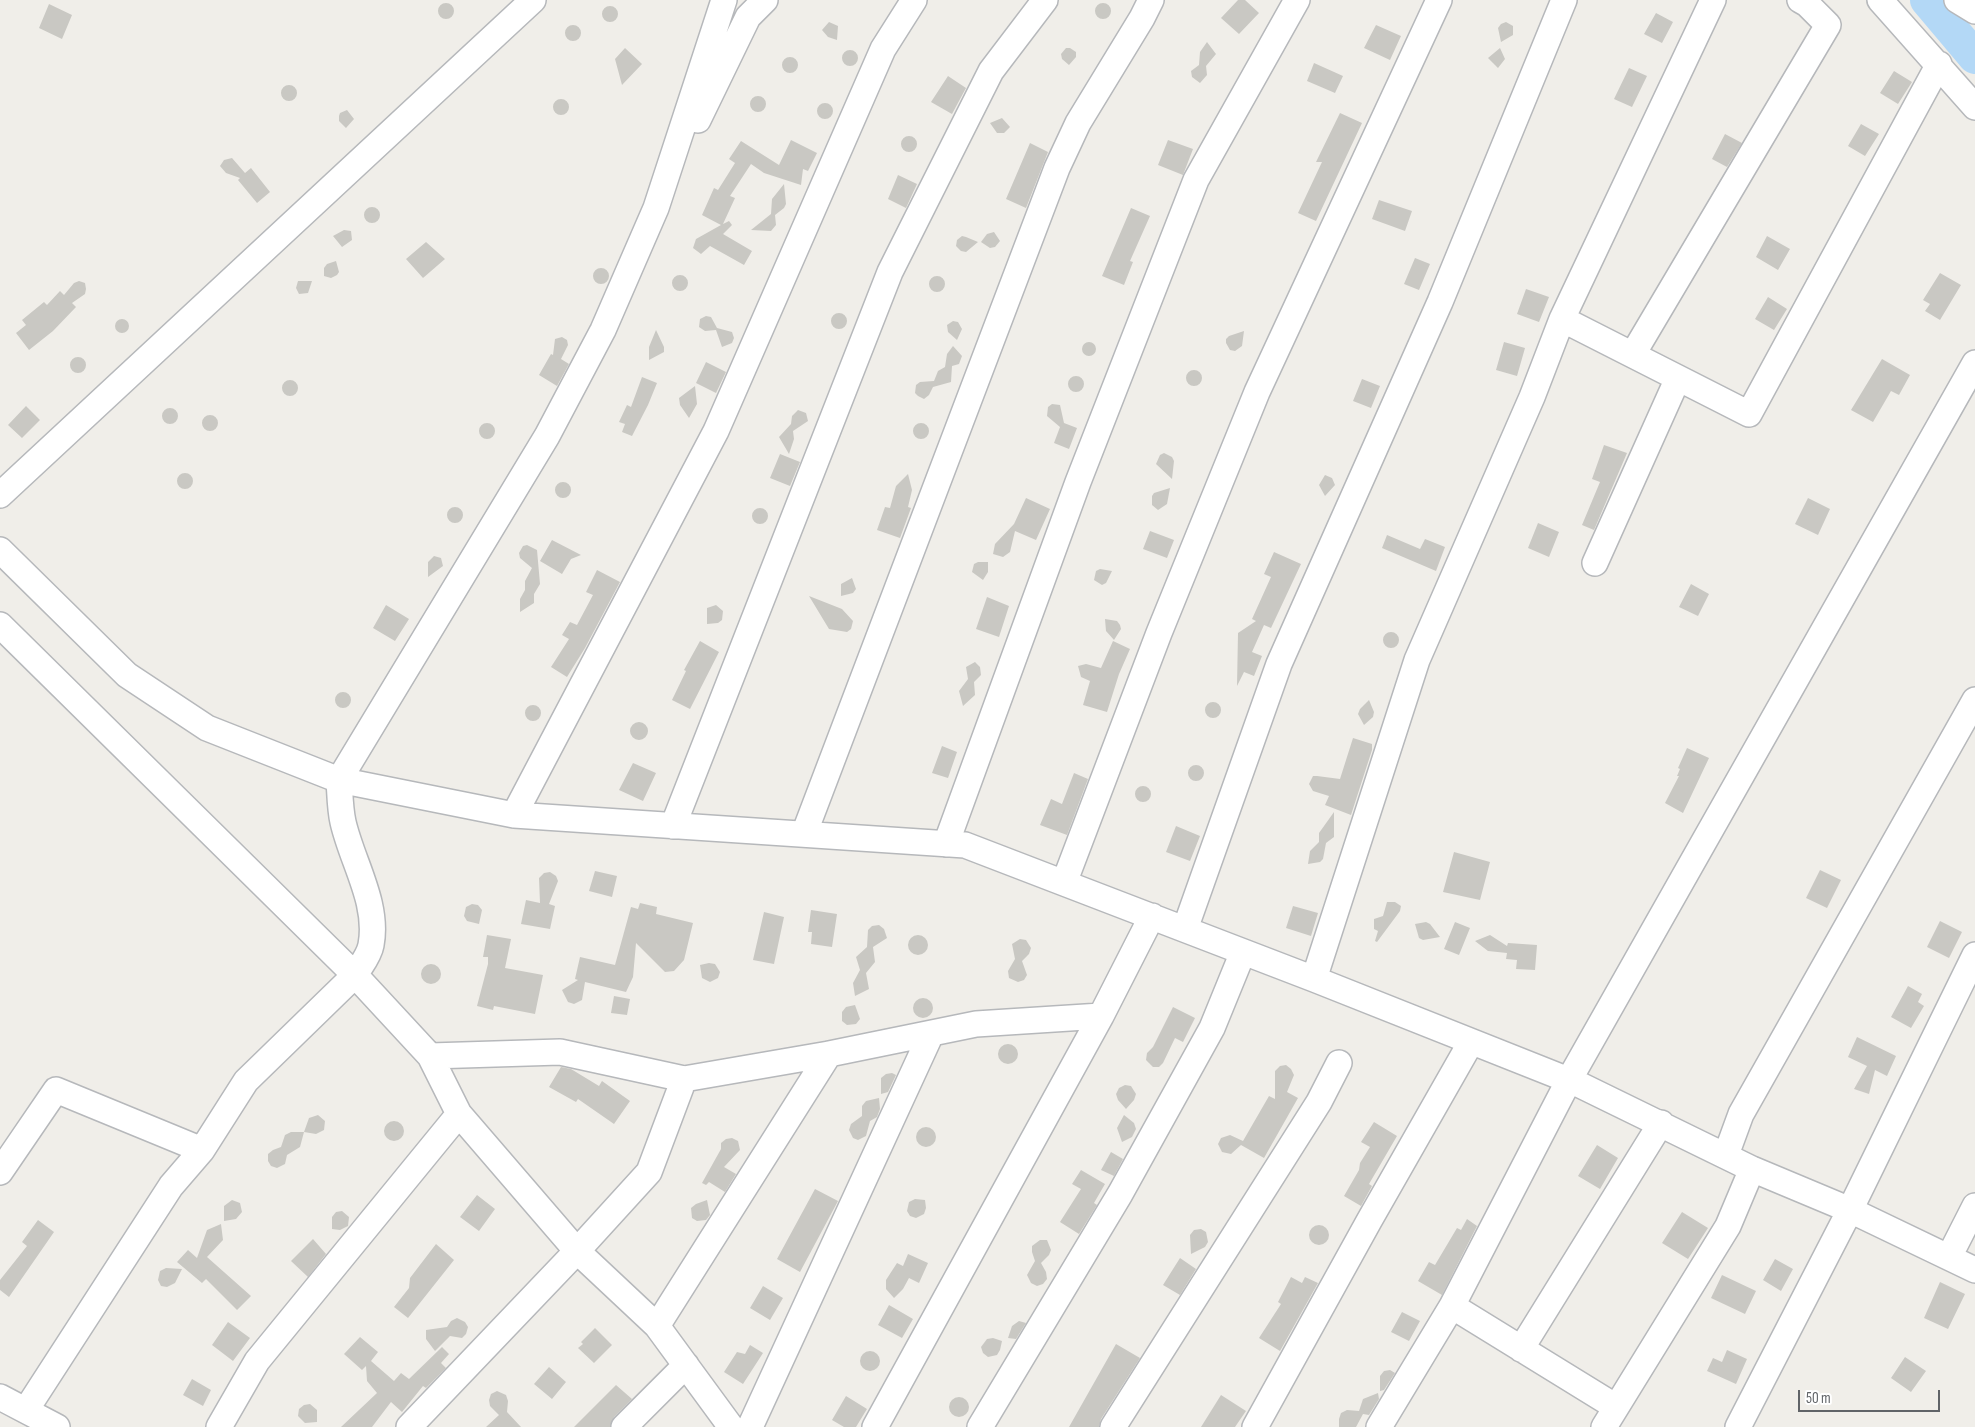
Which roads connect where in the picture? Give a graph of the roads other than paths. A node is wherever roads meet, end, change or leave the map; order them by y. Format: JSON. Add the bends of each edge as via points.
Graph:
{"nodes":[{"id":1,"x":533,"y":0,"type":"edge"},
{"id":2,"x":724,"y":0,"type":"edge"},
{"id":3,"x":765,"y":0,"type":"edge"},
{"id":4,"x":914,"y":0,"type":"edge"},
{"id":5,"x":1045,"y":0,"type":"edge"},
{"id":6,"x":1151,"y":0,"type":"edge"},
{"id":7,"x":1296,"y":0,"type":"edge"},
{"id":8,"x":1439,"y":0,"type":"edge"},
{"id":9,"x":1564,"y":0,"type":"edge"},
{"id":10,"x":1712,"y":0,"type":"edge"},
{"id":11,"x":1800,"y":0,"type":"edge"},
{"id":12,"x":1880,"y":0,"type":"edge"},
{"id":13,"x":1956,"y":0,"type":"edge"},
{"id":14,"x":1975,"y":11,"type":"edge"},
{"id":15,"x":1939,"y":64,"type":"junction"},
{"id":16,"x":1975,"y":107,"type":"edge"},
{"id":17,"x":656,"y":208,"type":"junction"},
{"id":18,"x":1562,"y":319,"type":"junction"},
{"id":19,"x":1632,"y":354,"type":"junction"},
{"id":20,"x":1975,"y":363,"type":"edge"},
{"id":21,"x":1678,"y":378,"type":"junction"},
{"id":22,"x":0,"y":495,"type":"edge"},
{"id":23,"x":0,"y":550,"type":"edge"},
{"id":24,"x":1595,"y":563,"type":"dead end"},
{"id":25,"x":0,"y":625,"type":"edge"},
{"id":26,"x":1975,"y":700,"type":"edge"},
{"id":27,"x":339,"y":780,"type":"junction"},
{"id":28,"x":514,"y":815,"type":"junction"},
{"id":29,"x":673,"y":826,"type":"junction"},
{"id":30,"x":804,"y":834,"type":"junction"},
{"id":31,"x":946,"y":844,"type":"junction"},
{"id":32,"x":1064,"y":883,"type":"junction"},
{"id":33,"x":1152,"y":916,"type":"junction"},
{"id":34,"x":1185,"y":929,"type":"junction"},
{"id":35,"x":1243,"y":952,"type":"junction"},
{"id":36,"x":1975,"y":955,"type":"edge"},
{"id":37,"x":355,"y":975,"type":"junction"},
{"id":38,"x":1314,"y":979,"type":"junction"},
{"id":39,"x":1101,"y":1016,"type":"junction"},
{"id":40,"x":931,"y":1034,"type":"junction"},
{"id":41,"x":1471,"y":1042,"type":"junction"},
{"id":42,"x":829,"y":1054,"type":"junction"},
{"id":43,"x":430,"y":1056,"type":"junction"},
{"id":44,"x":1339,"y":1063,"type":"dead end"},
{"id":45,"x":684,"y":1079,"type":"junction"},
{"id":46,"x":1569,"y":1080,"type":"junction"},
{"id":47,"x":459,"y":1114,"type":"junction"},
{"id":48,"x":1661,"y":1123,"type":"junction"},
{"id":49,"x":202,"y":1150,"type":"junction"},
{"id":50,"x":1726,"y":1155,"type":"junction"},
{"id":51,"x":1752,"y":1169,"type":"junction"},
{"id":52,"x":0,"y":1172,"type":"edge"},
{"id":53,"x":1975,"y":1206,"type":"edge"},
{"id":54,"x":1850,"y":1210,"type":"junction"},
{"id":55,"x":577,"y":1251,"type":"junction"},
{"id":56,"x":1949,"y":1257,"type":"junction"},
{"id":57,"x":1975,"y":1270,"type":"edge"},
{"id":58,"x":1452,"y":1306,"type":"junction"},
{"id":59,"x":657,"y":1326,"type":"junction"},
{"id":60,"x":1521,"y":1348,"type":"junction"},
{"id":61,"x":686,"y":1365,"type":"junction"},
{"id":62,"x":0,"y":1397,"type":"edge"},
{"id":63,"x":26,"y":1410,"type":"junction"},
{"id":64,"x":1610,"y":1417,"type":"edge"},
{"id":65,"x":56,"y":1427,"type":"edge"},
{"id":66,"x":219,"y":1427,"type":"edge"},
{"id":67,"x":409,"y":1427,"type":"edge"},
{"id":68,"x":624,"y":1427,"type":"edge"},
{"id":69,"x":731,"y":1427,"type":"edge"},
{"id":70,"x":750,"y":1427,"type":"edge"},
{"id":71,"x":875,"y":1427,"type":"edge"},
{"id":72,"x":980,"y":1427,"type":"edge"},
{"id":73,"x":1113,"y":1427,"type":"edge"},
{"id":74,"x":1255,"y":1427,"type":"edge"},
{"id":75,"x":1379,"y":1427,"type":"edge"},
{"id":76,"x":1738,"y":1427,"type":"edge"}],
"edges":[{"from":1,"to":22,"type":"street"},
{"from":2,"to":17,"type":"street"},
{"from":3,"to":17,"type":"street","via":[[748,17]]},
{"from":4,"to":28,"type":"street","via":[[883,49],[716,431]]},
{"from":5,"to":29,"type":"street","via":[[991,71],[890,272]]},
{"from":6,"to":30,"type":"street","via":[[1078,123],[1057,168]]},
{"from":7,"to":31,"type":"street","via":[[1196,180],[1078,482]]},
{"from":8,"to":32,"type":"street","via":[[1257,392],[1159,633]]},
{"from":9,"to":34,"type":"street","via":[[1440,302],[1279,664]]},
{"from":10,"to":18,"type":"street"},
{"from":11,"to":19,"type":"street","via":[[1828,25]]},
{"from":12,"to":15,"type":"street"},
{"from":13,"to":14,"type":"street"},
{"from":15,"to":16,"type":"street"},
{"from":15,"to":21,"type":"street","via":[[1749,414]]},
{"from":17,"to":27,"type":"street","via":[[603,330],[547,436]]},
{"from":18,"to":19,"type":"street"},
{"from":18,"to":38,"type":"street","via":[[1532,397],[1417,660]]},
{"from":19,"to":21,"type":"street"},
{"from":20,"to":46,"type":"street"},
{"from":21,"to":24,"type":"street"},
{"from":23,"to":27,"type":"street","via":[[127,675],[206,728]]},
{"from":25,"to":37,"type":"street"},
{"from":26,"to":50,"type":"street","via":[[1740,1114]]},
{"from":27,"to":28,"type":"street"},
{"from":27,"to":37,"type":"street","via":[[343,822],[363,881],[372,929],[367,958]]},
{"from":28,"to":29,"type":"street"},
{"from":29,"to":30,"type":"street"},
{"from":30,"to":31,"type":"street"},
{"from":31,"to":32,"type":"street","via":[[965,845]]},
{"from":32,"to":33,"type":"street"},
{"from":33,"to":34,"type":"street"},
{"from":33,"to":39,"type":"street"},
{"from":34,"to":35,"type":"street"},
{"from":35,"to":38,"type":"street"},
{"from":35,"to":72,"type":"street","via":[[1207,1036],[1120,1194]]},
{"from":36,"to":54,"type":"street"},
{"from":37,"to":43,"type":"street"},
{"from":37,"to":49,"type":"street","via":[[246,1081]]},
{"from":38,"to":41,"type":"street"},
{"from":39,"to":40,"type":"street","via":[[976,1024]]},
{"from":39,"to":71,"type":"street"},
{"from":40,"to":42,"type":"street"},
{"from":40,"to":70,"type":"street"},
{"from":41,"to":46,"type":"street"},
{"from":41,"to":74,"type":"street"},
{"from":42,"to":45,"type":"street"},
{"from":42,"to":59,"type":"street"},
{"from":43,"to":45,"type":"street","via":[[560,1052]]},
{"from":43,"to":47,"type":"street"},
{"from":44,"to":73,"type":"street","via":[[1319,1102]]},
{"from":45,"to":55,"type":"street","via":[[649,1172]]},
{"from":46,"to":48,"type":"street"},
{"from":46,"to":58,"type":"street"},
{"from":47,"to":55,"type":"street"},
{"from":47,"to":66,"type":"street","via":[[256,1361]]},
{"from":48,"to":50,"type":"street"},
{"from":48,"to":60,"type":"street"},
{"from":49,"to":52,"type":"street","via":[[56,1090]]},
{"from":49,"to":63,"type":"street","via":[[171,1186]]},
{"from":50,"to":51,"type":"street"},
{"from":51,"to":54,"type":"street"},
{"from":51,"to":64,"type":"street","via":[[1728,1226]]},
{"from":53,"to":56,"type":"street"},
{"from":54,"to":56,"type":"street"},
{"from":54,"to":76,"type":"street"},
{"from":55,"to":59,"type":"street"},
{"from":55,"to":67,"type":"street"},
{"from":56,"to":57,"type":"street"},
{"from":58,"to":60,"type":"street"},
{"from":58,"to":75,"type":"street"},
{"from":59,"to":61,"type":"street"},
{"from":60,"to":64,"type":"street"},
{"from":61,"to":68,"type":"street"},
{"from":61,"to":69,"type":"street"},
{"from":62,"to":63,"type":"street"},
{"from":63,"to":65,"type":"street"}]}
